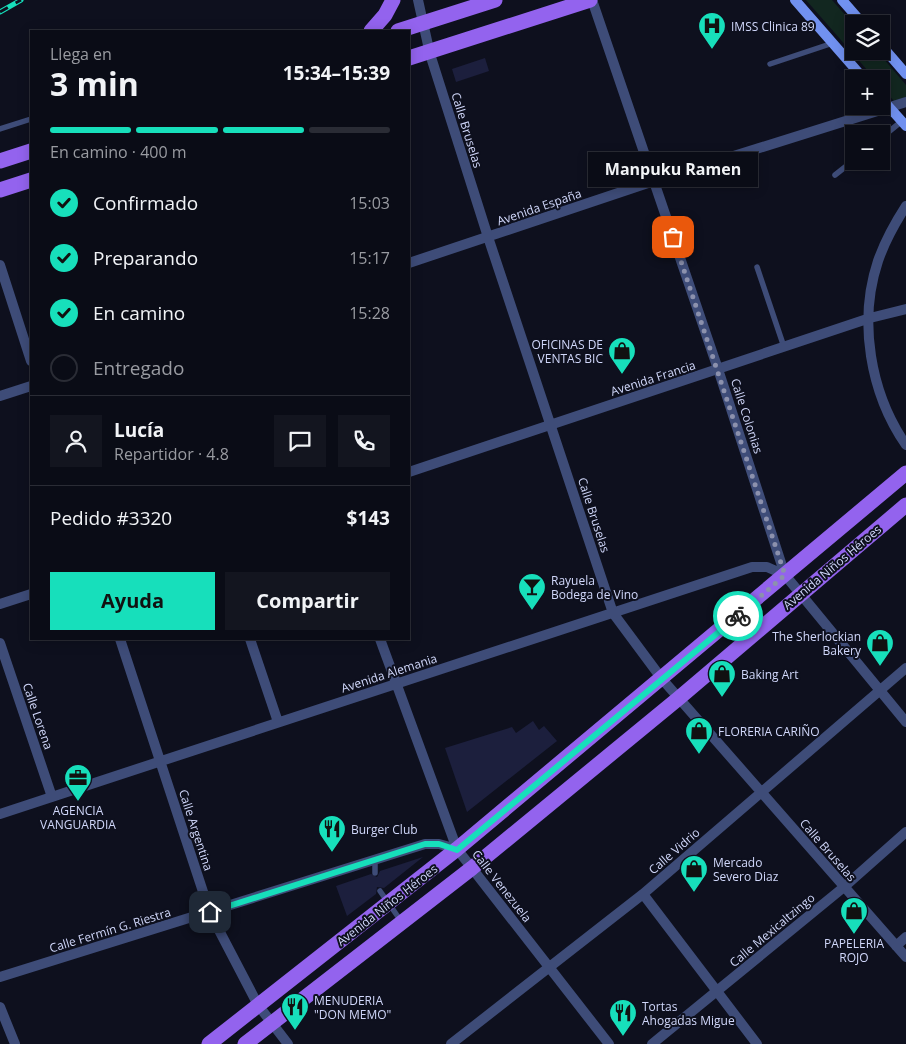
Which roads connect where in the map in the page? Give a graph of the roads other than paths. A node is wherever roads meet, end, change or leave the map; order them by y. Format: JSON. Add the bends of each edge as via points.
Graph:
{"nodes":[{"id":1,"x":393,"y":0,"type":"edge"},
{"id":2,"x":418,"y":0,"type":"edge"},
{"id":3,"x":591,"y":0,"type":"edge"},
{"id":4,"x":795,"y":0,"type":"edge"},
{"id":5,"x":842,"y":0,"type":"edge"},
{"id":6,"x":488,"y":1,"type":"edge"},
{"id":7,"x":855,"y":15,"type":"edge"},
{"id":8,"x":423,"y":23,"type":"junction"},
{"id":9,"x":372,"y":30,"type":"edge"},
{"id":10,"x":401,"y":30,"type":"edge"},
{"id":11,"x":833,"y":43,"type":"junction"},
{"id":12,"x":429,"y":51,"type":"junction"},
{"id":13,"x":890,"y":55,"type":"edge"},
{"id":14,"x":410,"y":58,"type":"edge"},
{"id":15,"x":770,"y":64,"type":"dead end"},
{"id":16,"x":856,"y":70,"type":"edge"},
{"id":17,"x":906,"y":74,"type":"edge"},
{"id":18,"x":906,"y":102,"type":"edge"},
{"id":19,"x":890,"y":107,"type":"edge"},
{"id":20,"x":890,"y":108,"type":"edge"},
{"id":21,"x":864,"y":115,"type":"edge"},
{"id":22,"x":30,"y":120,"type":"edge"},
{"id":23,"x":904,"y":124,"type":"edge"},
{"id":24,"x":0,"y":129,"type":"edge"},
{"id":25,"x":890,"y":133,"type":"edge"},
{"id":26,"x":30,"y":151,"type":"edge"},
{"id":27,"x":0,"y":162,"type":"edge"},
{"id":28,"x":845,"y":167,"type":"edge"},
{"id":29,"x":835,"y":175,"type":"dead end"},
{"id":30,"x":30,"y":180,"type":"edge"},
{"id":31,"x":654,"y":181,"type":"junction"},
{"id":32,"x":0,"y":190,"type":"edge"},
{"id":33,"x":906,"y":206,"type":"edge"},
{"id":34,"x":488,"y":237,"type":"junction"},
{"id":35,"x":410,"y":264,"type":"edge"},
{"id":36,"x":0,"y":265,"type":"edge"},
{"id":37,"x":757,"y":267,"type":"dead end"},
{"id":38,"x":906,"y":309,"type":"edge"},
{"id":39,"x":870,"y":318,"type":"junction"},
{"id":40,"x":784,"y":347,"type":"junction"},
{"id":41,"x":30,"y":359,"type":"edge"},
{"id":42,"x":718,"y":369,"type":"junction"},
{"id":43,"x":30,"y":386,"type":"edge"},
{"id":44,"x":0,"y":396,"type":"edge"},
{"id":45,"x":552,"y":424,"type":"junction"},
{"id":46,"x":906,"y":445,"type":"edge"},
{"id":47,"x":410,"y":472,"type":"edge"},
{"id":48,"x":906,"y":473,"type":"edge"},
{"id":49,"x":906,"y":505,"type":"edge"},
{"id":50,"x":785,"y":575,"type":"junction"},
{"id":51,"x":30,"y":594,"type":"edge"},
{"id":52,"x":800,"y":595,"type":"junction"},
{"id":53,"x":0,"y":604,"type":"edge"},
{"id":54,"x":613,"y":613,"type":"junction"},
{"id":55,"x":120,"y":640,"type":"edge"},
{"id":56,"x":250,"y":640,"type":"edge"},
{"id":57,"x":380,"y":640,"type":"edge"},
{"id":58,"x":0,"y":643,"type":"edge"},
{"id":59,"x":906,"y":668,"type":"edge"},
{"id":60,"x":662,"y":679,"type":"junction"},
{"id":61,"x":396,"y":685,"type":"junction"},
{"id":62,"x":880,"y":691,"type":"junction"},
{"id":63,"x":679,"y":698,"type":"junction"},
{"id":64,"x":278,"y":722,"type":"junction"},
{"id":65,"x":906,"y":722,"type":"edge"},
{"id":66,"x":160,"y":761,"type":"junction"},
{"id":67,"x":761,"y":792,"type":"junction"},
{"id":68,"x":52,"y":797,"type":"junction"},
{"id":69,"x":0,"y":814,"type":"edge"},
{"id":70,"x":906,"y":832,"type":"edge"},
{"id":71,"x":457,"y":850,"type":"junction"},
{"id":72,"x":376,"y":860,"type":"junction"},
{"id":73,"x":472,"y":868,"type":"junction"},
{"id":74,"x":375,"y":873,"type":"dead end"},
{"id":75,"x":844,"y":887,"type":"junction"},
{"id":76,"x":643,"y":894,"type":"junction"},
{"id":77,"x":384,"y":897,"type":"junction"},
{"id":78,"x":210,"y":912,"type":"junction"},
{"id":79,"x":402,"y":922,"type":"junction"},
{"id":80,"x":906,"y":937,"type":"edge"},
{"id":81,"x":896,"y":946,"type":"junction"},
{"id":82,"x":906,"y":957,"type":"edge"},
{"id":83,"x":550,"y":967,"type":"junction"},
{"id":84,"x":0,"y":977,"type":"edge"},
{"id":85,"x":717,"y":992,"type":"junction"},
{"id":86,"x":258,"y":1005,"type":"junction"},
{"id":87,"x":0,"y":1007,"type":"edge"},
{"id":88,"x":272,"y":1023,"type":"junction"},
{"id":89,"x":15,"y":1044,"type":"edge"},
{"id":90,"x":209,"y":1044,"type":"edge"},
{"id":91,"x":245,"y":1044,"type":"edge"},
{"id":92,"x":288,"y":1044,"type":"edge"},
{"id":93,"x":451,"y":1044,"type":"edge"},
{"id":94,"x":609,"y":1044,"type":"edge"},
{"id":95,"x":652,"y":1044,"type":"edge"},
{"id":96,"x":757,"y":1044,"type":"edge"}],
"edges":[{"from":1,"to":9,"type":"main road"},
{"from":2,"to":8,"type":"street","name":"Calle Bruselas"},
{"from":3,"to":12,"type":"main road"},
{"from":3,"to":31,"type":"street","name":"Calle Colonias"},
{"from":4,"to":11,"type":"street"},
{"from":5,"to":7,"type":"street"},
{"from":6,"to":8,"type":"main road"},
{"from":8,"to":10,"type":"main road"},
{"from":8,"to":12,"type":"street","name":"Calle Bruselas"},
{"from":11,"to":15,"type":"lane"},
{"from":11,"to":16,"type":"street"},
{"from":12,"to":14,"type":"main road"},
{"from":12,"to":34,"type":"street","name":"Calle Bruselas"},
{"from":13,"to":17,"type":"street"},
{"from":18,"to":19,"type":"street","name":"Avenida España"},
{"from":20,"to":23,"type":"street"},
{"from":21,"to":31,"type":"street","name":"Avenida España"},
{"from":22,"to":24,"type":"lane"},
{"from":23,"to":25,"type":"lane"},
{"from":26,"to":27,"type":"main road"},
{"from":28,"to":29,"type":"lane"},
{"from":30,"to":32,"type":"main road"},
{"from":31,"to":34,"type":"street","name":"Avenida España"},
{"from":31,"to":42,"type":"street","name":"Calle Colonias"},
{"from":33,"to":39,"type":"street","via":[[878,261]]},
{"from":34,"to":35,"type":"street","name":"Avenida España"},
{"from":34,"to":45,"type":"street","name":"Calle Bruselas"},
{"from":36,"to":41,"type":"street"},
{"from":37,"to":40,"type":"lane"},
{"from":38,"to":39,"type":"street","name":"Avenida Francia"},
{"from":39,"to":40,"type":"street","name":"Avenida Francia"},
{"from":39,"to":46,"type":"street","via":[[872,364],[879,396]]},
{"from":40,"to":42,"type":"street","name":"Avenida Francia"},
{"from":42,"to":45,"type":"street","name":"Avenida Francia"},
{"from":42,"to":50,"type":"street","name":"Calle Colonias"},
{"from":43,"to":44,"type":"street"},
{"from":45,"to":47,"type":"street","name":"Avenida Francia"},
{"from":45,"to":54,"type":"street","name":"Calle Bruselas"},
{"from":48,"to":50,"type":"main road","name":"Avenida Niños Héroes"},
{"from":49,"to":52,"type":"main road","name":"Avenida Niños Héroes"},
{"from":50,"to":52,"type":"street","name":"Calle Colonias"},
{"from":50,"to":54,"type":"street","name":"Avenida Alemania","via":[[767,566],[752,567]]},
{"from":50,"to":60,"type":"main road","name":"Avenida Niños Héroes"},
{"from":51,"to":53,"type":"street"},
{"from":52,"to":62,"type":"street","name":"Calle Colonias"},
{"from":52,"to":63,"type":"main road","name":"Avenida Niños Héroes"},
{"from":54,"to":60,"type":"street","name":"Calle Bruselas"},
{"from":54,"to":61,"type":"street","name":"Avenida Alemania"},
{"from":55,"to":66,"type":"street","name":"Calle Argentina"},
{"from":56,"to":64,"type":"street"},
{"from":57,"to":61,"type":"street","name":"Calle Venezuela"},
{"from":58,"to":68,"type":"street","name":"Calle Lorena"},
{"from":59,"to":62,"type":"street","name":"Calle Vidrio"},
{"from":60,"to":63,"type":"street","name":"Calle Bruselas"},
{"from":60,"to":71,"type":"main road","name":"Avenida Niños Héroes"},
{"from":61,"to":64,"type":"street","name":"Avenida Alemania"},
{"from":61,"to":71,"type":"street","name":"Calle Venezuela"},
{"from":62,"to":65,"type":"street","name":"Calle Colonias"},
{"from":62,"to":67,"type":"street","name":"Calle Vidrio"},
{"from":63,"to":67,"type":"street","name":"Calle Bruselas"},
{"from":63,"to":73,"type":"main road","name":"Avenida Niños Héroes"},
{"from":64,"to":66,"type":"street","name":"Avenida Alemania"},
{"from":66,"to":68,"type":"street","name":"Avenida Alemania"},
{"from":66,"to":78,"type":"street","name":"Calle Argentina"},
{"from":67,"to":75,"type":"street","name":"Calle Bruselas"},
{"from":67,"to":76,"type":"street","name":"Calle Vidrio"},
{"from":68,"to":69,"type":"street","name":"Avenida Alemania"},
{"from":70,"to":75,"type":"street","name":"Calle Mexicaltzingo"},
{"from":71,"to":72,"type":"street","name":"Calle Fermín G. Riestra","via":[[439,844],[425,844]]},
{"from":71,"to":73,"type":"street","name":"Calle Venezuela"},
{"from":71,"to":77,"type":"main road","name":"Avenida Niños Héroes"},
{"from":72,"to":74,"type":"lane"},
{"from":72,"to":78,"type":"street","name":"Calle Fermín G. Riestra"},
{"from":73,"to":79,"type":"main road","name":"Avenida Niños Héroes"},
{"from":73,"to":83,"type":"street","name":"Calle Venezuela"},
{"from":75,"to":81,"type":"street","name":"Calle Bruselas"},
{"from":75,"to":85,"type":"street","name":"Calle Mexicaltzingo"},
{"from":76,"to":83,"type":"street","name":"Calle Vidrio"},
{"from":76,"to":85,"type":"street"},
{"from":77,"to":79,"type":"lane"},
{"from":77,"to":86,"type":"main road","name":"Avenida Niños Héroes"},
{"from":78,"to":84,"type":"street","name":"Calle Fermín G. Riestra"},
{"from":78,"to":86,"type":"street","name":"Calle Argentina"},
{"from":79,"to":88,"type":"main road","name":"Avenida Niños Héroes"},
{"from":80,"to":81,"type":"street"},
{"from":81,"to":82,"type":"street","name":"Calle Bruselas"},
{"from":83,"to":93,"type":"street","name":"Calle Vidrio"},
{"from":83,"to":94,"type":"street","name":"Calle Venezuela"},
{"from":85,"to":95,"type":"street","name":"Calle Mexicaltzingo"},
{"from":85,"to":96,"type":"street"},
{"from":86,"to":88,"type":"street","name":"Calle Argentina"},
{"from":86,"to":90,"type":"main road","name":"Avenida Niños Héroes"},
{"from":87,"to":89,"type":"street"},
{"from":88,"to":91,"type":"main road","name":"Avenida Niños Héroes"},
{"from":88,"to":92,"type":"street","name":"Calle Argentina"}]}
